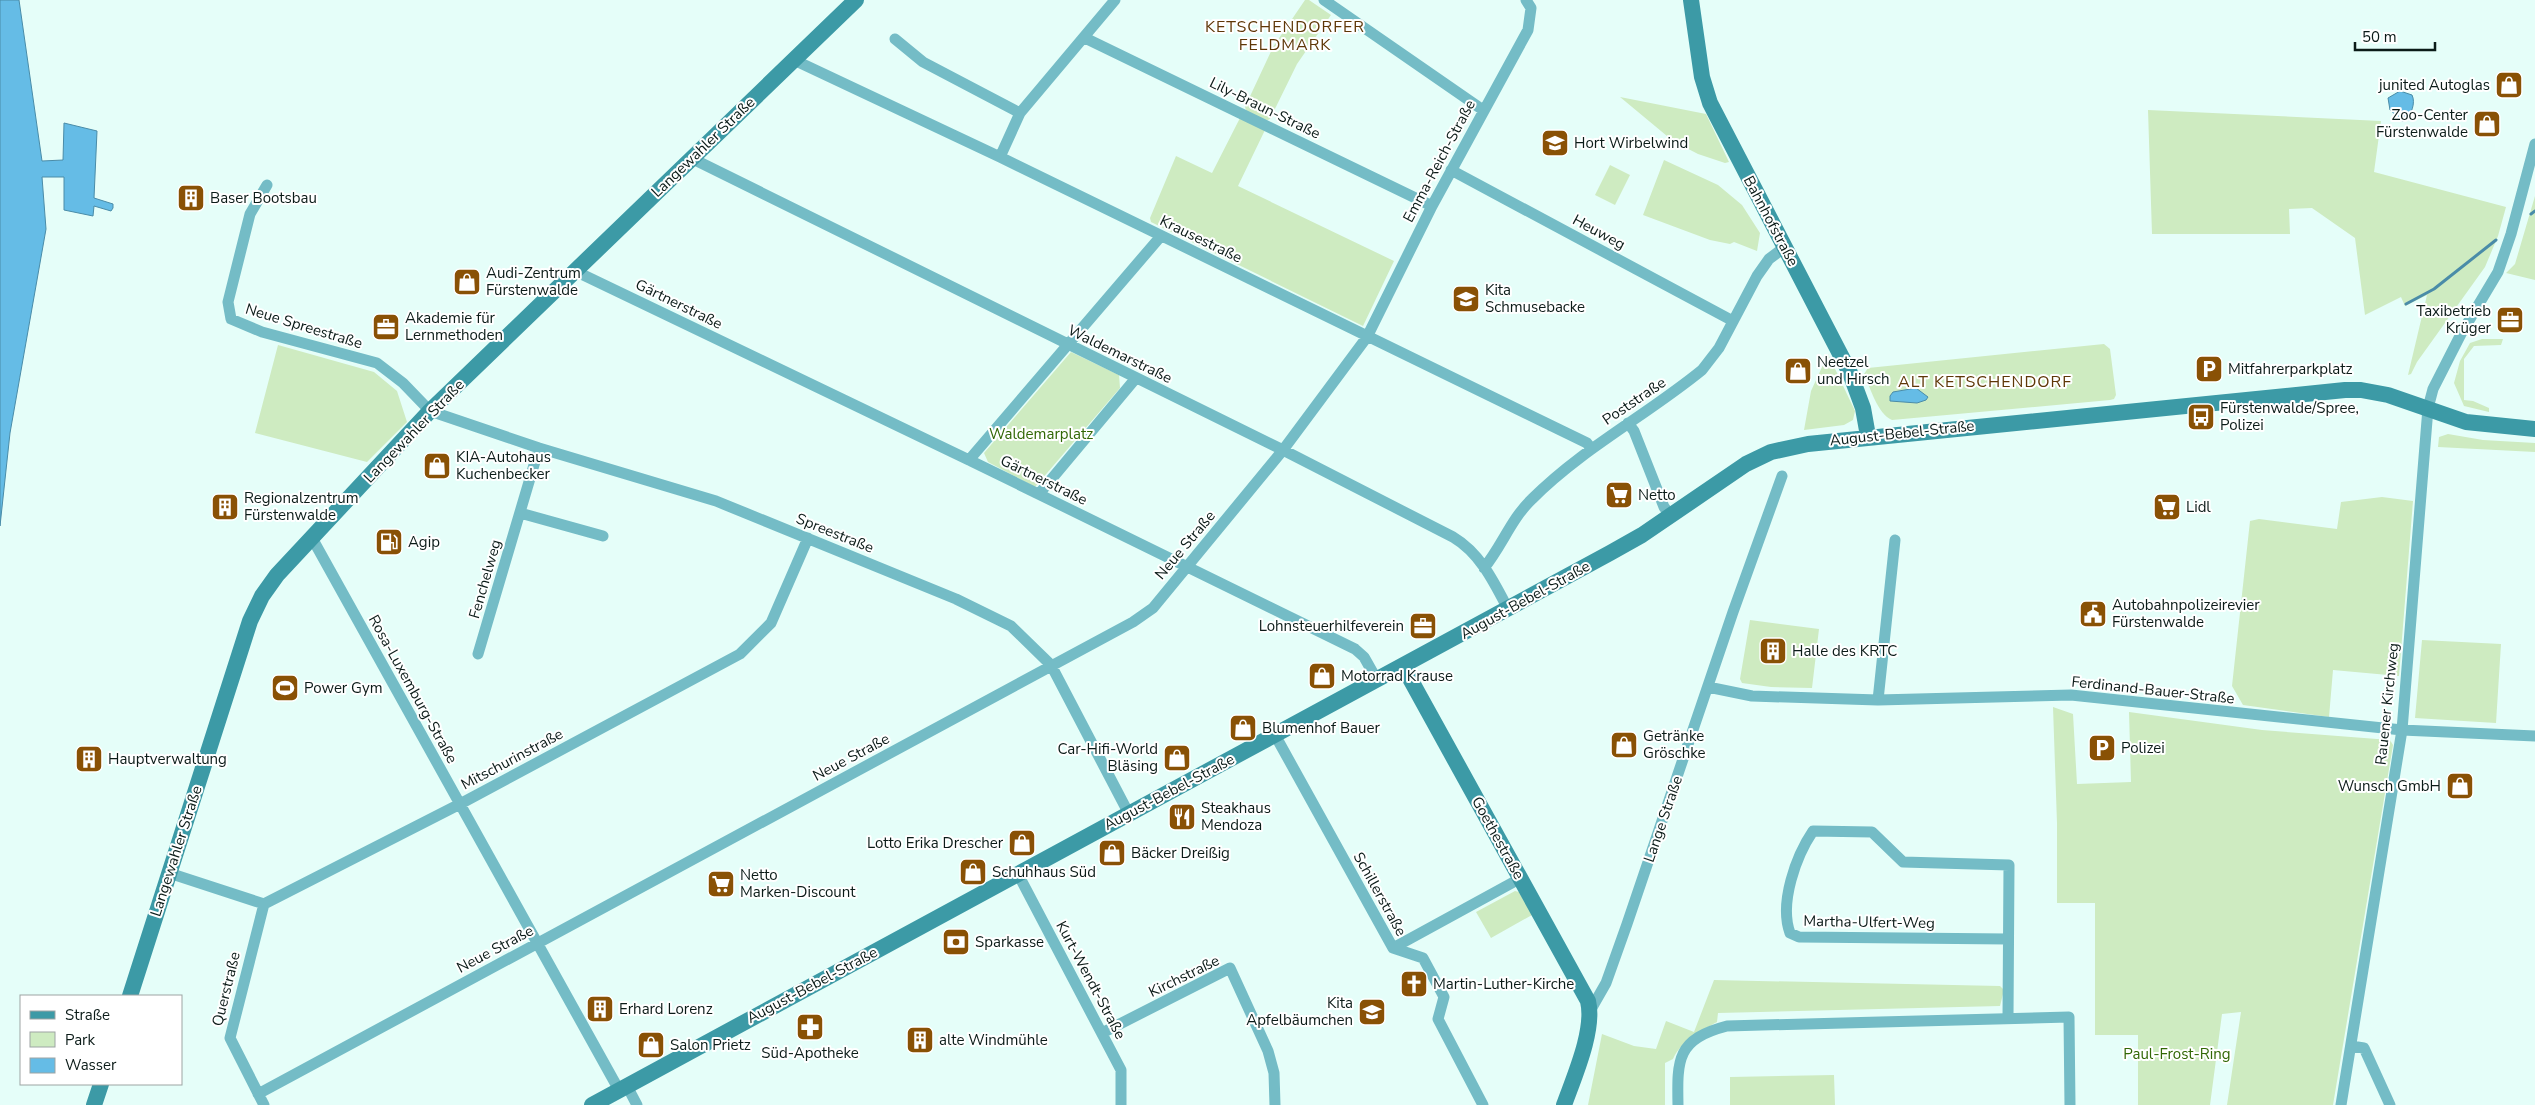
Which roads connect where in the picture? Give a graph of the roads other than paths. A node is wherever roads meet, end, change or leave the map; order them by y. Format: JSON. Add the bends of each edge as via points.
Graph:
{"nodes":[{"id":1,"x":856,"y":0,"type":"edge"},
{"id":2,"x":1115,"y":0,"type":"edge"},
{"id":3,"x":1324,"y":0,"type":"edge"},
{"id":4,"x":1526,"y":0,"type":"edge"},
{"id":5,"x":1691,"y":0,"type":"edge"},
{"id":6,"x":1085,"y":38,"type":"junction"},
{"id":7,"x":895,"y":39,"type":"dead end"},
{"id":8,"x":794,"y":60,"type":"junction"},
{"id":9,"x":1483,"y":110,"type":"junction"},
{"id":10,"x":1020,"y":113,"type":"junction"},
{"id":11,"x":2535,"y":144,"type":"edge"},
{"id":12,"x":1000,"y":157,"type":"junction"},
{"id":13,"x":691,"y":158,"type":"junction"},
{"id":14,"x":1451,"y":170,"type":"junction"},
{"id":15,"x":267,"y":185,"type":"dead end"},
{"id":16,"x":1432,"y":206,"type":"junction"},
{"id":17,"x":1161,"y":236,"type":"junction"},
{"id":18,"x":1785,"y":247,"type":"junction"},
{"id":19,"x":575,"y":271,"type":"junction"},
{"id":20,"x":1733,"y":321,"type":"junction"},
{"id":21,"x":1367,"y":337,"type":"junction"},
{"id":22,"x":1069,"y":345,"type":"junction"},
{"id":23,"x":1136,"y":378,"type":"junction"},
{"id":24,"x":2428,"y":408,"type":"junction"},
{"id":25,"x":430,"y":411,"type":"junction"},
{"id":26,"x":1628,"y":423,"type":"junction"},
{"id":27,"x":2535,"y":428,"type":"edge"},
{"id":28,"x":1868,"y":436,"type":"junction"},
{"id":29,"x":539,"y":448,"type":"junction"},
{"id":30,"x":1592,"y":448,"type":"junction"},
{"id":31,"x":1282,"y":450,"type":"junction"},
{"id":32,"x":969,"y":460,"type":"junction"},
{"id":33,"x":1782,"y":476,"type":"dead end"},
{"id":34,"x":1039,"y":494,"type":"junction"},
{"id":35,"x":520,"y":513,"type":"junction"},
{"id":36,"x":1671,"y":516,"type":"junction"},
{"id":37,"x":603,"y":536,"type":"dead end"},
{"id":38,"x":312,"y":538,"type":"junction"},
{"id":39,"x":808,"y":538,"type":"junction"},
{"id":40,"x":1896,"y":540,"type":"dead end"},
{"id":41,"x":1188,"y":566,"type":"junction"},
{"id":42,"x":1484,"y":568,"type":"junction"},
{"id":43,"x":1508,"y":609,"type":"junction"},
{"id":44,"x":478,"y":654,"type":"dead end"},
{"id":45,"x":1051,"y":665,"type":"junction"},
{"id":46,"x":1403,"y":666,"type":"junction"},
{"id":47,"x":1377,"y":680,"type":"junction"},
{"id":48,"x":1708,"y":687,"type":"junction"},
{"id":49,"x":1878,"y":700,"type":"junction"},
{"id":50,"x":2402,"y":730,"type":"junction"},
{"id":51,"x":1275,"y":735,"type":"junction"},
{"id":52,"x":2535,"y":736,"type":"edge"},
{"id":53,"x":460,"y":804,"type":"junction"},
{"id":54,"x":1129,"y":814,"type":"junction"},
{"id":55,"x":169,"y":873,"type":"junction"},
{"id":56,"x":1018,"y":874,"type":"junction"},
{"id":57,"x":1521,"y":878,"type":"junction"},
{"id":58,"x":264,"y":904,"type":"junction"},
{"id":59,"x":2008,"y":940,"type":"junction"},
{"id":60,"x":538,"y":943,"type":"junction"},
{"id":61,"x":1393,"y":948,"type":"junction"},
{"id":62,"x":130,"y":995,"type":"edge"},
{"id":63,"x":1590,"y":1011,"type":"junction"},
{"id":64,"x":2008,"y":1017,"type":"junction"},
{"id":65,"x":1102,"y":1033,"type":"junction"},
{"id":66,"x":2351,"y":1046,"type":"junction"},
{"id":67,"x":101,"y":1085,"type":"edge"},
{"id":68,"x":623,"y":1088,"type":"junction"},
{"id":69,"x":258,"y":1094,"type":"junction"},
{"id":70,"x":94,"y":1105,"type":"edge"},
{"id":71,"x":264,"y":1105,"type":"edge"},
{"id":72,"x":592,"y":1105,"type":"edge"},
{"id":73,"x":637,"y":1105,"type":"edge"},
{"id":74,"x":1121,"y":1105,"type":"edge"},
{"id":75,"x":1275,"y":1105,"type":"edge"},
{"id":76,"x":1483,"y":1105,"type":"edge"},
{"id":77,"x":1564,"y":1105,"type":"edge"},
{"id":78,"x":1678,"y":1105,"type":"edge"},
{"id":79,"x":2070,"y":1105,"type":"edge"},
{"id":80,"x":2341,"y":1105,"type":"edge"},
{"id":81,"x":2390,"y":1105,"type":"edge"}],
"edges":[{"from":1,"to":8,"type":"street","name":"Langewahler Straße"},
{"from":2,"to":6,"type":"street"},
{"from":3,"to":9,"type":"street"},
{"from":4,"to":9,"type":"street","name":"Emma-Reich-Straße","via":[[1531,8],[1528,30]]},
{"from":5,"to":18,"type":"street","name":"Bahnhofstraße","via":[[1702,78],[1710,103]]},
{"from":6,"to":10,"type":"street"},
{"from":6,"to":16,"type":"street","name":"Lily-Braun-Straße"},
{"from":7,"to":10,"type":"street","via":[[924,62]]},
{"from":8,"to":12,"type":"street","name":"Krausestraße"},
{"from":8,"to":13,"type":"street","name":"Langewahler Straße"},
{"from":9,"to":14,"type":"street","name":"Emma-Reich-Straße"},
{"from":10,"to":12,"type":"street"},
{"from":11,"to":24,"type":"street","name":"Rauener Kirchweg","via":[[2498,272],[2461,334]]},
{"from":12,"to":17,"type":"street","name":"Krausestraße"},
{"from":13,"to":19,"type":"street","name":"Langewahler Straße"},
{"from":13,"to":22,"type":"street","name":"Waldemarstraße"},
{"from":14,"to":16,"type":"street","name":"Emma-Reich-Straße"},
{"from":14,"to":20,"type":"street","name":"Heuweg"},
{"from":15,"to":25,"type":"street","name":"Neue Spreestraße","via":[[250,214],[228,302],[231,319],[262,332],[377,363],[403,382]]},
{"from":16,"to":21,"type":"street","name":"Emma-Reich-Straße"},
{"from":17,"to":21,"type":"street","name":"Krausestraße"},
{"from":17,"to":22,"type":"street"},
{"from":18,"to":20,"type":"street","name":"Poststraße","via":[[1769,259],[1757,276]]},
{"from":18,"to":28,"type":"street","name":"Bahnhofstraße","via":[[1853,380]]},
{"from":19,"to":25,"type":"street","name":"Langewahler Straße"},
{"from":19,"to":32,"type":"street","name":"Gärtnerstraße"},
{"from":20,"to":26,"type":"street","name":"Poststraße","via":[[1719,348],[1702,370]]},
{"from":21,"to":30,"type":"street","name":"Krausestraße","via":[[1587,442]]},
{"from":21,"to":31,"type":"street","name":"Neue Straße"},
{"from":22,"to":23,"type":"street","name":"Waldemarstraße"},
{"from":22,"to":32,"type":"street"},
{"from":23,"to":31,"type":"street","name":"Waldemarstraße"},
{"from":23,"to":34,"type":"street"},
{"from":24,"to":27,"type":"street","name":"August-Bebel-Straße","via":[[2466,422]]},
{"from":24,"to":28,"type":"street","name":"August-Bebel-Straße","via":[[2361,390],[2345,390]]},
{"from":24,"to":50,"type":"street","name":"Rauener Kirchweg"},
{"from":25,"to":29,"type":"street","name":"Spreestraße"},
{"from":25,"to":38,"type":"street","name":"Langewahler Straße"},
{"from":26,"to":30,"type":"street","name":"Poststraße"},
{"from":26,"to":36,"type":"street","via":[[1664,507]]},
{"from":28,"to":36,"type":"street","name":"August-Bebel-Straße","via":[[1771,452],[1746,464]]},
{"from":29,"to":35,"type":"street","name":"Fenchelweg"},
{"from":29,"to":39,"type":"street","name":"Spreestraße","via":[[716,501]]},
{"from":30,"to":42,"type":"street","name":"Poststraße","via":[[1564,469],[1518,514]]},
{"from":31,"to":41,"type":"street","name":"Neue Straße"},
{"from":31,"to":42,"type":"street","name":"Waldemarstraße","via":[[1464,543]]},
{"from":32,"to":34,"type":"street","name":"Gärtnerstraße"},
{"from":33,"to":48,"type":"street","name":"Lange Straße"},
{"from":34,"to":41,"type":"street","name":"Gärtnerstraße"},
{"from":35,"to":37,"type":"street"},
{"from":35,"to":44,"type":"street","name":"Fenchelweg"},
{"from":36,"to":43,"type":"street","name":"August-Bebel-Straße"},
{"from":38,"to":53,"type":"street","name":"Rosa-Luxemburg-Straße"},
{"from":38,"to":55,"type":"street","name":"Langewahler Straße","via":[[277,575],[250,621]]},
{"from":39,"to":45,"type":"street","name":"Spreestraße","via":[[956,599],[1011,626]]},
{"from":39,"to":53,"type":"street","name":"Mitschurinstraße","via":[[772,623],[740,654]]},
{"from":40,"to":49,"type":"street"},
{"from":41,"to":45,"type":"street","name":"Neue Straße","via":[[1153,608]]},
{"from":41,"to":47,"type":"street","name":"Gärtnerstraße","via":[[1356,649],[1364,656]]},
{"from":42,"to":43,"type":"street","name":"Waldemarstraße"},
{"from":43,"to":46,"type":"street","name":"August-Bebel-Straße"},
{"from":45,"to":54,"type":"street","name":"Spreestraße"},
{"from":45,"to":60,"type":"street","name":"Neue Straße"},
{"from":46,"to":47,"type":"street","name":"August-Bebel-Straße"},
{"from":46,"to":57,"type":"street","name":"Goethestraße"},
{"from":47,"to":51,"type":"street","name":"August-Bebel-Straße"},
{"from":48,"to":49,"type":"street","name":"Ferdinand-Bauer-Straße","via":[[1752,696]]},
{"from":48,"to":63,"type":"street","name":"Lange Straße","via":[[1606,983]]},
{"from":49,"to":50,"type":"street","name":"Ferdinand-Bauer-Straße","via":[[2071,695]]},
{"from":50,"to":52,"type":"street","name":"Ferdinand-Bauer-Straße"},
{"from":50,"to":66,"type":"street","name":"Rauener Kirchweg"},
{"from":51,"to":54,"type":"street","name":"August-Bebel-Straße"},
{"from":51,"to":61,"type":"street","name":"Schillerstraße"},
{"from":53,"to":58,"type":"street","name":"Mitschurinstraße"},
{"from":53,"to":60,"type":"street","name":"Rosa-Luxemburg-Straße"},
{"from":54,"to":56,"type":"street","name":"August-Bebel-Straße"},
{"from":55,"to":58,"type":"street"},
{"from":55,"to":62,"type":"street","name":"Langewahler Straße"},
{"from":56,"to":65,"type":"street","name":"Kurt-Wendt-Straße"},
{"from":56,"to":68,"type":"street","name":"August-Bebel-Straße"},
{"from":57,"to":61,"type":"street"},
{"from":57,"to":63,"type":"street","name":"Goethestraße","via":[[1582,988]]},
{"from":58,"to":69,"type":"street","name":"Querstraße","via":[[230,1038]]},
{"from":59,"to":59,"type":"street","name":"Martha-Ulfert-Weg","via":[[2008,865],[1903,862],[1872,832],[1813,831],[1802,848],[1790,885],[1787,924],[1790,933],[1799,937]]},
{"from":59,"to":64,"type":"street","name":"Martha-Ulfert-Weg"},
{"from":60,"to":68,"type":"street","name":"Rosa-Luxemburg-Straße"},
{"from":60,"to":69,"type":"street","name":"Neue Straße"},
{"from":61,"to":76,"type":"street","name":"Schillerstraße","via":[[1423,958],[1444,997],[1438,1019]]},
{"from":63,"to":77,"type":"street","name":"Lange Straße","via":[[1588,1032]]},
{"from":64,"to":78,"type":"street","via":[[1718,1028],[1684,1049],[1679,1058]]},
{"from":64,"to":79,"type":"street","via":[[2068,1017]]},
{"from":65,"to":74,"type":"street","name":"Kurt-Wendt-Straße","via":[[1121,1070]]},
{"from":65,"to":75,"type":"street","name":"Kirchstraße","via":[[1230,968],[1268,1051],[1274,1073]]},
{"from":66,"to":80,"type":"street","name":"Rauener Kirchweg"},
{"from":66,"to":81,"type":"street","via":[[2364,1048]]},
{"from":67,"to":70,"type":"street"},
{"from":68,"to":72,"type":"street","name":"August-Bebel-Straße"},
{"from":68,"to":73,"type":"street","name":"Rosa-Luxemburg-Straße"},
{"from":69,"to":71,"type":"street","name":"Querstraße"}]}
